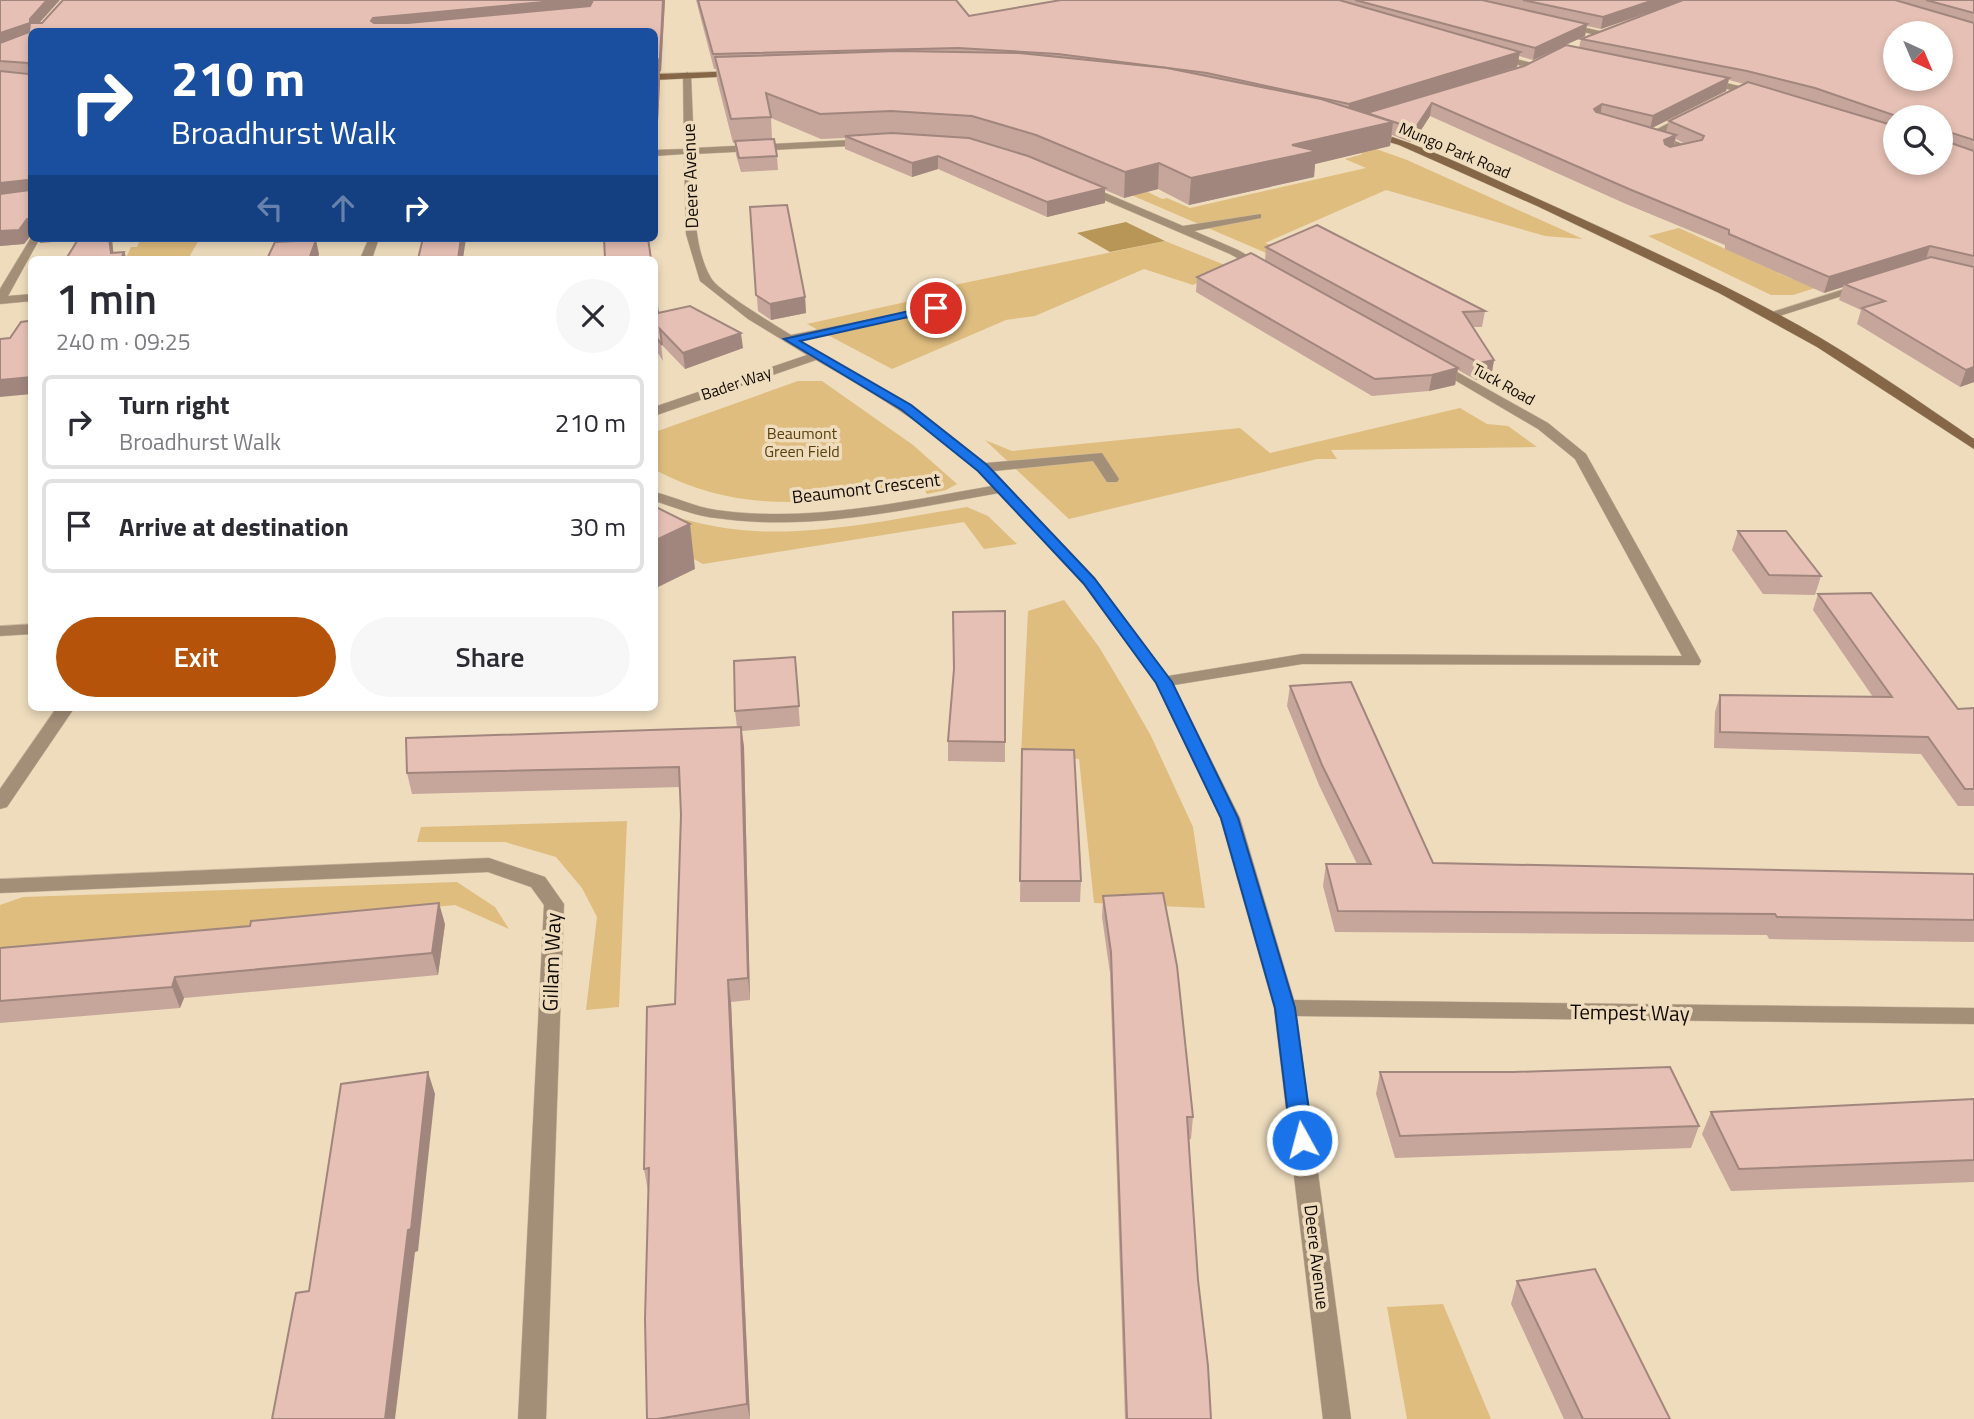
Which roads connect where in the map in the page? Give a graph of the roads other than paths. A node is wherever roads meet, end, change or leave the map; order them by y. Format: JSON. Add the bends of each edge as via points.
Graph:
{"nodes":[{"id":1,"x":1548,"y":22,"type":"edge"},
{"id":2,"x":1612,"y":30,"type":"edge"},
{"id":3,"x":1601,"y":34,"type":"junction"},
{"id":4,"x":1582,"y":43,"type":"dead end"},
{"id":5,"x":1480,"y":51,"type":"edge"},
{"id":6,"x":752,"y":73,"type":"edge"},
{"id":7,"x":1518,"y":74,"type":"edge"},
{"id":8,"x":687,"y":75,"type":"junction"},
{"id":9,"x":658,"y":77,"type":"edge"},
{"id":10,"x":1691,"y":78,"type":"edge"},
{"id":11,"x":1743,"y":89,"type":"junction"},
{"id":12,"x":1731,"y":94,"type":"edge"},
{"id":13,"x":1768,"y":96,"type":"edge"},
{"id":14,"x":1697,"y":112,"type":"edge"},
{"id":15,"x":1358,"y":129,"type":"edge"},
{"id":16,"x":1638,"y":132,"type":"edge"},
{"id":17,"x":1651,"y":135,"type":"junction"},
{"id":18,"x":878,"y":142,"type":"edge"},
{"id":19,"x":688,"y":151,"type":"junction"},
{"id":20,"x":658,"y":153,"type":"edge"},
{"id":21,"x":1668,"y":156,"type":"edge"},
{"id":22,"x":1067,"y":180,"type":"edge"},
{"id":23,"x":1257,"y":216,"type":"dead end"},
{"id":24,"x":1181,"y":230,"type":"junction"},
{"id":25,"x":33,"y":242,"type":"edge"},
{"id":26,"x":1270,"y":272,"type":"edge"},
{"id":27,"x":1876,"y":282,"type":"edge"},
{"id":28,"x":28,"y":297,"type":"edge"},
{"id":29,"x":0,"y":299,"type":"edge"},
{"id":30,"x":936,"y":308,"type":"dead end"},
{"id":31,"x":1769,"y":314,"type":"junction"},
{"id":32,"x":789,"y":339,"type":"junction"},
{"id":33,"x":818,"y":355,"type":"junction"},
{"id":34,"x":1425,"y":360,"type":"edge"},
{"id":35,"x":658,"y":411,"type":"edge"},
{"id":36,"x":1974,"y":445,"type":"edge"},
{"id":37,"x":983,"y":468,"type":"junction"},
{"id":38,"x":1112,"y":479,"type":"dead end"},
{"id":39,"x":1000,"y":489,"type":"junction"},
{"id":40,"x":658,"y":497,"type":"edge"},
{"id":41,"x":28,"y":629,"type":"edge"},
{"id":42,"x":0,"y":631,"type":"edge"},
{"id":43,"x":1164,"y":682,"type":"junction"},
{"id":44,"x":63,"y":711,"type":"edge"},
{"id":45,"x":0,"y":803,"type":"edge"},
{"id":46,"x":0,"y":886,"type":"edge"},
{"id":47,"x":1285,"y":1008,"type":"junction"},
{"id":48,"x":1974,"y":1016,"type":"edge"},
{"id":49,"x":532,"y":1419,"type":"edge"},
{"id":50,"x":1337,"y":1419,"type":"edge"}],
"edges":[{"from":1,"to":3,"type":"street"},
{"from":2,"to":3,"type":"street"},
{"from":3,"to":4,"type":"street"},
{"from":5,"to":7,"type":"street","via":[[1537,64]]},
{"from":6,"to":8,"type":"street"},
{"from":8,"to":9,"type":"street"},
{"from":8,"to":19,"type":"street","name":"Deere Avenue"},
{"from":10,"to":11,"type":"street"},
{"from":11,"to":12,"type":"street"},
{"from":11,"to":13,"type":"street"},
{"from":14,"to":17,"type":"street"},
{"from":15,"to":31,"type":"street","name":"Mungo Park Road","via":[[1402,143],[1600,231]]},
{"from":16,"to":17,"type":"street"},
{"from":17,"to":21,"type":"street","via":[[1693,151]]},
{"from":18,"to":19,"type":"street"},
{"from":19,"to":20,"type":"street"},
{"from":19,"to":32,"type":"street","name":"Deere Avenue","via":[[691,234],[706,281]]},
{"from":22,"to":24,"type":"street"},
{"from":23,"to":24,"type":"street"},
{"from":24,"to":26,"type":"street"},
{"from":25,"to":29,"type":"street"},
{"from":27,"to":31,"type":"street"},
{"from":28,"to":29,"type":"street"},
{"from":30,"to":32,"type":"street"},
{"from":31,"to":36,"type":"street","name":"Mungo Park Road","via":[[1890,387]]},
{"from":32,"to":33,"type":"street","name":"Deere Avenue"},
{"from":33,"to":35,"type":"street","name":"Bader Way"},
{"from":33,"to":37,"type":"street","name":"Deere Avenue","via":[[906,407]]},
{"from":34,"to":43,"type":"street","name":"Tuck Road","via":[[1543,426],[1581,457],[1693,661],[1303,659]]},
{"from":37,"to":38,"type":"street","via":[[1097,456]]},
{"from":37,"to":39,"type":"street","name":"Deere Avenue"},
{"from":39,"to":40,"type":"street","name":"Beaumont Crescent","via":[[876,510],[790,518],[715,514]]},
{"from":39,"to":43,"type":"street","name":"Deere Avenue","via":[[1089,581]]},
{"from":41,"to":42,"type":"street"},
{"from":43,"to":47,"type":"street","name":"Deere Avenue","via":[[1230,818]]},
{"from":44,"to":45,"type":"street"},
{"from":46,"to":49,"type":"street","name":"Gillam Way","via":[[489,865],[538,881],[554,904]]},
{"from":47,"to":48,"type":"street","name":"Tempest Way"},
{"from":47,"to":50,"type":"street","name":"Deere Avenue"}]}
